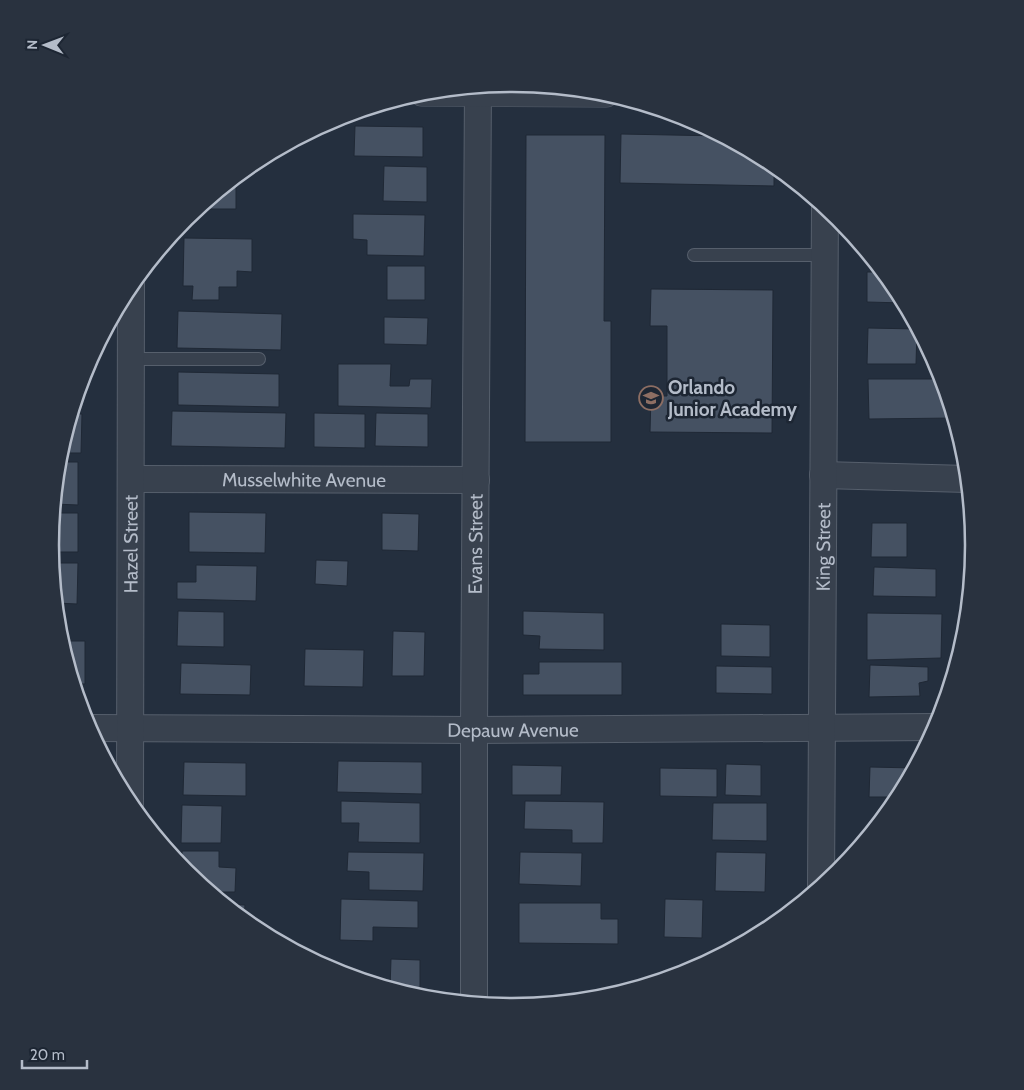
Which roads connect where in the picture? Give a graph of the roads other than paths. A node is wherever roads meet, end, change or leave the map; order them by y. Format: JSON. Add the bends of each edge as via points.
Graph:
{"nodes":[{"id":1,"x":478,"y":93,"type":"edge"},
{"id":2,"x":825,"y":218,"type":"edge"},
{"id":3,"x":694,"y":255,"type":"dead end"},
{"id":4,"x":825,"y":255,"type":"junction"},
{"id":5,"x":131,"y":299,"type":"edge"},
{"id":6,"x":132,"y":359,"type":"junction"},
{"id":7,"x":259,"y":359,"type":"dead end"},
{"id":8,"x":824,"y":475,"type":"junction"},
{"id":9,"x":132,"y":479,"type":"junction"},
{"id":10,"x":960,"y":479,"type":"edge"},
{"id":11,"x":476,"y":480,"type":"junction"},
{"id":12,"x":927,"y":727,"type":"edge"},
{"id":13,"x":98,"y":728,"type":"edge"},
{"id":14,"x":822,"y":728,"type":"junction"},
{"id":15,"x":130,"y":729,"type":"junction"},
{"id":16,"x":474,"y":730,"type":"junction"},
{"id":17,"x":130,"y":789,"type":"edge"},
{"id":18,"x":821,"y":876,"type":"edge"},
{"id":19,"x":474,"y":996,"type":"edge"}],
"edges":[{"from":1,"to":11,"type":"street","name":"Evans Street"},
{"from":2,"to":4,"type":"street","name":"King Street"},
{"from":3,"to":4,"type":"lane"},
{"from":4,"to":8,"type":"street","name":"King Street"},
{"from":5,"to":6,"type":"street","name":"Hazel Street"},
{"from":6,"to":7,"type":"lane"},
{"from":6,"to":9,"type":"street","name":"Hazel Street"},
{"from":8,"to":10,"type":"street"},
{"from":8,"to":14,"type":"street","name":"King Street"},
{"from":9,"to":11,"type":"street","name":"Musselwhite Avenue"},
{"from":9,"to":15,"type":"street","name":"Hazel Street"},
{"from":11,"to":16,"type":"street","name":"Evans Street"},
{"from":12,"to":14,"type":"street","name":"Depauw Avenue"},
{"from":13,"to":15,"type":"street","name":"Depauw Avenue"},
{"from":14,"to":16,"type":"street","name":"Depauw Avenue"},
{"from":14,"to":18,"type":"street","name":"King Street"},
{"from":15,"to":16,"type":"street","name":"Depauw Avenue"},
{"from":15,"to":17,"type":"street","name":"Hazel Street"},
{"from":16,"to":19,"type":"street","name":"Evans Street"}]}
